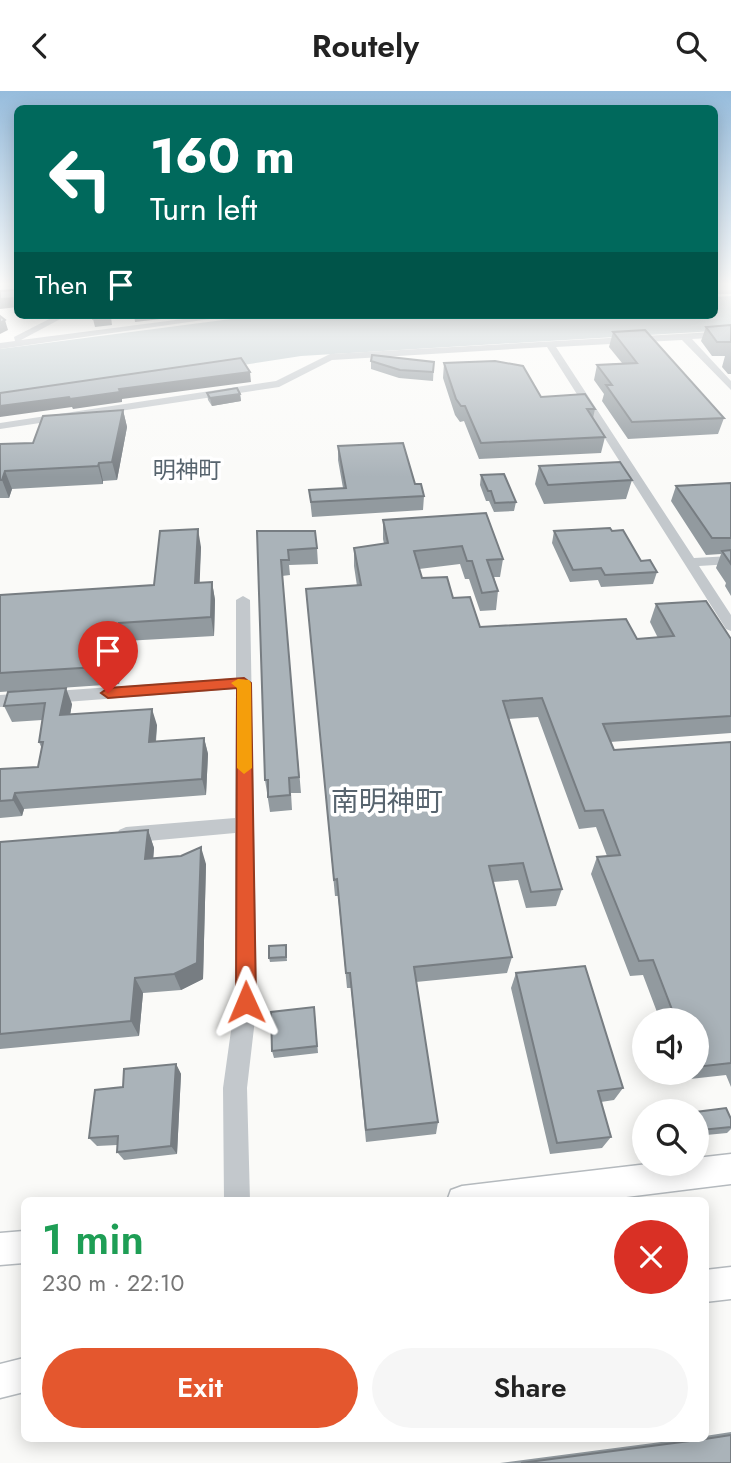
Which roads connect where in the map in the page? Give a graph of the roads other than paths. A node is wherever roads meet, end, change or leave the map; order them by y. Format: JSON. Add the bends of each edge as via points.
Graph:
{"nodes":[{"id":1,"x":510,"y":348,"type":"edge"},
{"id":2,"x":552,"y":348,"type":"edge"},
{"id":3,"x":695,"y":348,"type":"edge"},
{"id":4,"x":722,"y":361,"type":"dead end"},
{"id":5,"x":708,"y":362,"type":"junction"},
{"id":6,"x":729,"y":382,"type":"edge"},
{"id":7,"x":0,"y":426,"type":"edge"},
{"id":8,"x":731,"y":560,"type":"edge"},
{"id":9,"x":690,"y":562,"type":"junction"},
{"id":10,"x":243,"y":600,"type":"dead end"},
{"id":11,"x":731,"y":626,"type":"edge"},
{"id":12,"x":244,"y":683,"type":"junction"},
{"id":13,"x":0,"y":701,"type":"edge"},
{"id":14,"x":245,"y":825,"type":"junction"},
{"id":15,"x":109,"y":837,"type":"edge"},
{"id":16,"x":731,"y":1169,"type":"edge"},
{"id":17,"x":237,"y":1197,"type":"edge"},
{"id":18,"x":496,"y":1197,"type":"edge"},
{"id":19,"x":21,"y":1247,"type":"edge"},
{"id":20,"x":0,"y":1249,"type":"edge"},
{"id":21,"x":731,"y":1283,"type":"edge"},
{"id":22,"x":709,"y":1286,"type":"edge"},
{"id":23,"x":21,"y":1376,"type":"edge"},
{"id":24,"x":0,"y":1381,"type":"edge"}],
"edges":[{"from":1,"to":7,"type":"street","via":[[330,357],[279,384]]},
{"from":2,"to":9,"type":"street"},
{"from":3,"to":5,"type":"street"},
{"from":4,"to":5,"type":"street"},
{"from":5,"to":6,"type":"street"},
{"from":8,"to":9,"type":"street"},
{"from":9,"to":11,"type":"street"},
{"from":10,"to":12,"type":"street"},
{"from":12,"to":13,"type":"street"},
{"from":12,"to":14,"type":"street"},
{"from":14,"to":15,"type":"street"},
{"from":14,"to":17,"type":"street","via":[[246,1002],[235,1088]]},
{"from":16,"to":18,"type":"main road"},
{"from":19,"to":20,"type":"main road"},
{"from":21,"to":22,"type":"main road"},
{"from":23,"to":24,"type":"main road"}]}
